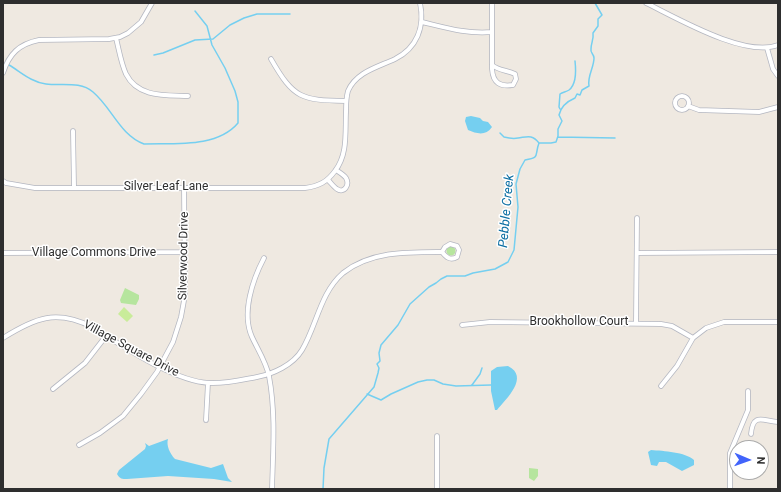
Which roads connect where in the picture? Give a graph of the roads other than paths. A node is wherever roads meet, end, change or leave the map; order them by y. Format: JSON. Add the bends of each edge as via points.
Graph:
{"nodes":[{"id":1,"x":152,"y":3,"type":"edge"},
{"id":2,"x":420,"y":3,"type":"edge"},
{"id":3,"x":492,"y":3,"type":"edge"},
{"id":4,"x":646,"y":3,"type":"edge"},
{"id":5,"x":422,"y":22,"type":"junction"},
{"id":6,"x":492,"y":32,"type":"junction"},
{"id":7,"x":116,"y":38,"type":"junction"},
{"id":8,"x":778,"y":45,"type":"edge"},
{"id":9,"x":767,"y":48,"type":"junction"},
{"id":10,"x":271,"y":59,"type":"dead end"},
{"id":11,"x":492,"y":65,"type":"junction"},
{"id":12,"x":3,"y":73,"type":"edge"},
{"id":13,"x":778,"y":76,"type":"edge"},
{"id":14,"x":188,"y":96,"type":"dead end"},
{"id":15,"x":346,"y":101,"type":"junction"},
{"id":16,"x":688,"y":106,"type":"dead end"},
{"id":17,"x":778,"y":107,"type":"edge"},
{"id":18,"x":73,"y":131,"type":"dead end"},
{"id":19,"x":336,"y":170,"type":"junction"},
{"id":20,"x":328,"y":180,"type":"junction"},
{"id":21,"x":3,"y":181,"type":"edge"},
{"id":22,"x":74,"y":187,"type":"junction"},
{"id":23,"x":184,"y":187,"type":"junction"},
{"id":24,"x":637,"y":218,"type":"dead end"},
{"id":25,"x":3,"y":252,"type":"edge"},
{"id":26,"x":184,"y":252,"type":"junction"},
{"id":27,"x":442,"y":252,"type":"dead end"},
{"id":28,"x":637,"y":252,"type":"junction"},
{"id":29,"x":778,"y":252,"type":"edge"},
{"id":30,"x":264,"y":258,"type":"dead end"},
{"id":31,"x":636,"y":322,"type":"junction"},
{"id":32,"x":778,"y":322,"type":"edge"},
{"id":33,"x":462,"y":325,"type":"dead end"},
{"id":34,"x":106,"y":336,"type":"junction"},
{"id":35,"x":3,"y":338,"type":"edge"},
{"id":36,"x":693,"y":338,"type":"junction"},
{"id":37,"x":160,"y":367,"type":"junction"},
{"id":38,"x":269,"y":374,"type":"junction"},
{"id":39,"x":208,"y":383,"type":"junction"},
{"id":40,"x":661,"y":386,"type":"dead end"},
{"id":41,"x":53,"y":389,"type":"dead end"},
{"id":42,"x":748,"y":391,"type":"dead end"},
{"id":43,"x":206,"y":420,"type":"dead end"},
{"id":44,"x":778,"y":422,"type":"edge"},
{"id":45,"x":752,"y":434,"type":"dead end"},
{"id":46,"x":437,"y":436,"type":"dead end"},
{"id":47,"x":79,"y":445,"type":"dead end"},
{"id":48,"x":272,"y":489,"type":"edge"},
{"id":49,"x":437,"y":489,"type":"edge"},
{"id":50,"x":730,"y":489,"type":"edge"}],
"edges":[{"from":1,"to":7,"type":"street","via":[[141,22],[128,33]]},
{"from":2,"to":5,"type":"street"},
{"from":3,"to":6,"type":"street"},
{"from":4,"to":9,"type":"street","via":[[729,42],[753,48]]},
{"from":5,"to":6,"type":"street","via":[[459,32]]},
{"from":5,"to":15,"type":"street","via":[[417,38],[411,46],[396,58],[365,72],[353,82]]},
{"from":6,"to":11,"type":"street"},
{"from":7,"to":12,"type":"street","via":[[39,40],[17,49],[8,60]]},
{"from":7,"to":14,"type":"street","via":[[126,75],[138,88],[147,93]]},
{"from":8,"to":9,"type":"street"},
{"from":9,"to":13,"type":"street","via":[[773,69]]},
{"from":10,"to":15,"type":"street","via":[[289,87],[304,97]]},
{"from":11,"to":11,"type":"street","via":[[515,74],[513,85],[503,86],[495,82]]},
{"from":15,"to":19,"type":"street","via":[[345,150]]},
{"from":16,"to":17,"type":"street","via":[[699,110],[760,112]]},
{"from":18,"to":22,"type":"street"},
{"from":19,"to":20,"type":"street"},
{"from":19,"to":20,"type":"street","via":[[346,178],[346,188],[338,190]]},
{"from":20,"to":23,"type":"street","name":"Silver Leaf Lane","via":[[305,188]]},
{"from":21,"to":22,"type":"street","name":"Silver Leaf Lane","via":[[35,188]]},
{"from":22,"to":23,"type":"street","name":"Silver Leaf Lane"},
{"from":23,"to":26,"type":"street","name":"Silverwood Drive"},
{"from":24,"to":28,"type":"street"},
{"from":25,"to":26,"type":"street","name":"Village Commons Drive"},
{"from":26,"to":37,"type":"street","name":"Silverwood Drive","via":[[181,317],[173,342]]},
{"from":27,"to":38,"type":"street","name":"Village Square Drive","via":[[387,254],[345,272],[326,294],[301,351],[283,368]]},
{"from":28,"to":29,"type":"street"},
{"from":28,"to":31,"type":"street"},
{"from":30,"to":38,"type":"street","via":[[250,296],[249,322],[251,335],[262,354]]},
{"from":31,"to":33,"type":"street","name":"Brookhollow Court","via":[[490,322]]},
{"from":31,"to":36,"type":"street","name":"Brookhollow Court","via":[[666,324]]},
{"from":32,"to":36,"type":"street","via":[[718,323]]},
{"from":34,"to":35,"type":"street","name":"Village Square Drive","via":[[81,322],[50,317],[31,322]]},
{"from":34,"to":37,"type":"street","name":"Village Square Drive"},
{"from":34,"to":41,"type":"street","via":[[85,363]]},
{"from":36,"to":40,"type":"street","via":[[677,366]]},
{"from":37,"to":39,"type":"street","name":"Village Square Drive","via":[[189,379]]},
{"from":37,"to":47,"type":"street","name":"Silverwood Drive","via":[[123,416]]},
{"from":38,"to":39,"type":"street","name":"Village Square Drive","via":[[236,381]]},
{"from":38,"to":48,"type":"street","via":[[272,403]]},
{"from":39,"to":43,"type":"street"},
{"from":42,"to":50,"type":"street","via":[[748,410],[730,453]]},
{"from":44,"to":45,"type":"street","via":[[758,419],[753,424]]},
{"from":46,"to":49,"type":"street"}]}
